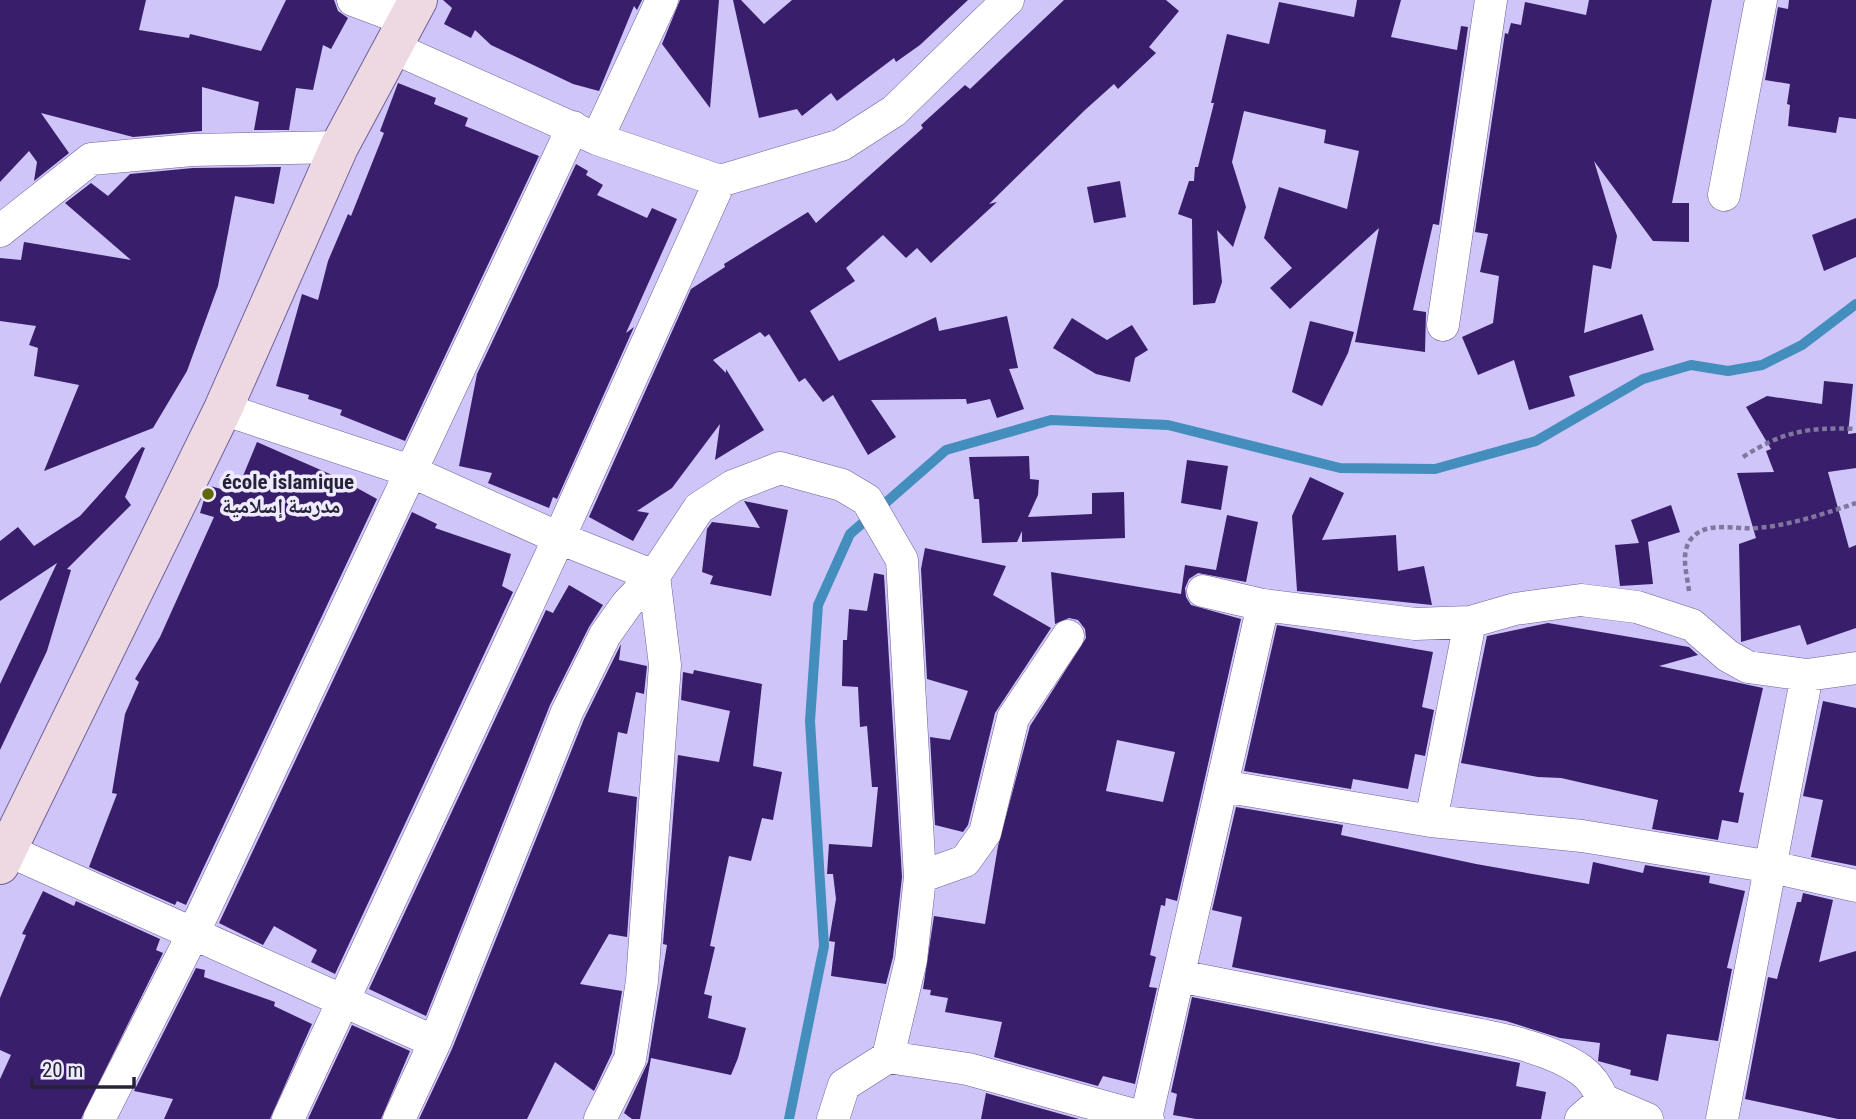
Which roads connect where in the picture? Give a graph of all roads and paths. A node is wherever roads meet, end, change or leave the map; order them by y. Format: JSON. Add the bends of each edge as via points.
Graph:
{"nodes":[{"id":1,"x":353,"y":0,"type":"edge"},
{"id":2,"x":662,"y":0,"type":"edge"},
{"id":3,"x":1008,"y":0,"type":"edge"},
{"id":4,"x":1491,"y":0,"type":"edge"},
{"id":5,"x":1761,"y":0,"type":"edge"},
{"id":6,"x":407,"y":23,"type":"edge"},
{"id":7,"x":585,"y":133,"type":"junction"},
{"id":8,"x":339,"y":147,"type":"junction"},
{"id":9,"x":720,"y":181,"type":"junction"},
{"id":10,"x":1724,"y":195,"type":"dead end"},
{"id":11,"x":0,"y":231,"type":"edge"},
{"id":12,"x":1443,"y":325,"type":"dead end"},
{"id":13,"x":223,"y":409,"type":"junction"},
{"id":14,"x":1856,"y":429,"type":"edge"},
{"id":15,"x":1742,"y":457,"type":"dead end"},
{"id":16,"x":410,"y":471,"type":"junction"},
{"id":17,"x":1856,"y":503,"type":"edge"},
{"id":18,"x":559,"y":538,"type":"junction"},
{"id":19,"x":654,"y":576,"type":"junction"},
{"id":20,"x":1203,"y":591,"type":"dead end"},
{"id":21,"x":1263,"y":605,"type":"junction"},
{"id":22,"x":1470,"y":622,"type":"junction"},
{"id":23,"x":1692,"y":625,"type":"junction"},
{"id":24,"x":1068,"y":636,"type":"dead end"},
{"id":25,"x":1856,"y":668,"type":"edge"},
{"id":26,"x":1807,"y":675,"type":"junction"},
{"id":27,"x":1222,"y":786,"type":"junction"},
{"id":28,"x":1431,"y":821,"type":"junction"},
{"id":29,"x":4,"y":858,"type":"edge"},
{"id":30,"x":1772,"y":867,"type":"junction"},
{"id":31,"x":920,"y":877,"type":"junction"},
{"id":32,"x":1856,"y":886,"type":"edge"},
{"id":33,"x":193,"y":934,"type":"junction"},
{"id":34,"x":1179,"y":976,"type":"junction"},
{"id":35,"x":342,"y":999,"type":"junction"},
{"id":36,"x":435,"y":1042,"type":"junction"},
{"id":37,"x":888,"y":1057,"type":"junction"},
{"id":38,"x":1592,"y":1109,"type":"edge"},
{"id":39,"x":1147,"y":1118,"type":"edge"},
{"id":40,"x":99,"y":1119,"type":"edge"},
{"id":41,"x":288,"y":1119,"type":"edge"},
{"id":42,"x":399,"y":1119,"type":"edge"},
{"id":43,"x":600,"y":1119,"type":"edge"},
{"id":44,"x":833,"y":1119,"type":"edge"},
{"id":45,"x":1647,"y":1119,"type":"edge"},
{"id":46,"x":1722,"y":1119,"type":"edge"}],
"edges":[{"from":1,"to":6,"type":"street"},
{"from":2,"to":7,"type":"street"},
{"from":3,"to":9,"type":"street","via":[[894,111],[841,145]]},
{"from":4,"to":12,"type":"street"},
{"from":5,"to":10,"type":"street"},
{"from":6,"to":7,"type":"street"},
{"from":6,"to":8,"type":"street"},
{"from":7,"to":9,"type":"street"},
{"from":7,"to":16,"type":"street"},
{"from":8,"to":11,"type":"street","via":[[192,150],[92,159]]},
{"from":8,"to":13,"type":"street"},
{"from":9,"to":18,"type":"street"},
{"from":13,"to":16,"type":"street"},
{"from":13,"to":29,"type":"street"},
{"from":14,"to":15,"type":"path","via":[[1795,430]]},
{"from":16,"to":18,"type":"street"},
{"from":16,"to":33,"type":"street"},
{"from":17,"to":23,"type":"path","via":[[1812,519],[1756,528],[1708,528],[1696,533],[1684,552]]},
{"from":18,"to":19,"type":"street"},
{"from":18,"to":35,"type":"street"},
{"from":19,"to":31,"type":"street","via":[[699,508],[733,486],[780,468],[842,485],[867,500],[902,560]]},
{"from":19,"to":36,"type":"street","via":[[604,635],[567,712]]},
{"from":19,"to":43,"type":"street","via":[[664,665],[642,981],[630,1059]]},
{"from":20,"to":21,"type":"street"},
{"from":21,"to":22,"type":"street","via":[[1415,624]]},
{"from":21,"to":27,"type":"street"},
{"from":22,"to":23,"type":"street","via":[[1515,609],[1581,600],[1637,607]]},
{"from":22,"to":28,"type":"street"},
{"from":23,"to":26,"type":"street","via":[[1748,667]]},
{"from":24,"to":31,"type":"street","via":[[1013,718],[985,833],[965,861]]},
{"from":25,"to":26,"type":"street"},
{"from":26,"to":30,"type":"street"},
{"from":27,"to":28,"type":"street"},
{"from":27,"to":34,"type":"street"},
{"from":28,"to":30,"type":"street","via":[[1582,836]]},
{"from":29,"to":33,"type":"street"},
{"from":30,"to":32,"type":"street"},
{"from":30,"to":46,"type":"street"},
{"from":31,"to":37,"type":"street","via":[[911,960]]},
{"from":33,"to":35,"type":"street"},
{"from":33,"to":40,"type":"street"},
{"from":34,"to":38,"type":"street","via":[[1527,1048],[1581,1070],[1596,1084]]},
{"from":34,"to":39,"type":"street"},
{"from":35,"to":36,"type":"street"},
{"from":35,"to":41,"type":"street"},
{"from":36,"to":42,"type":"street"},
{"from":37,"to":39,"type":"street","via":[[968,1069]]},
{"from":37,"to":44,"type":"street","via":[[844,1085]]},
{"from":38,"to":45,"type":"street"}]}
